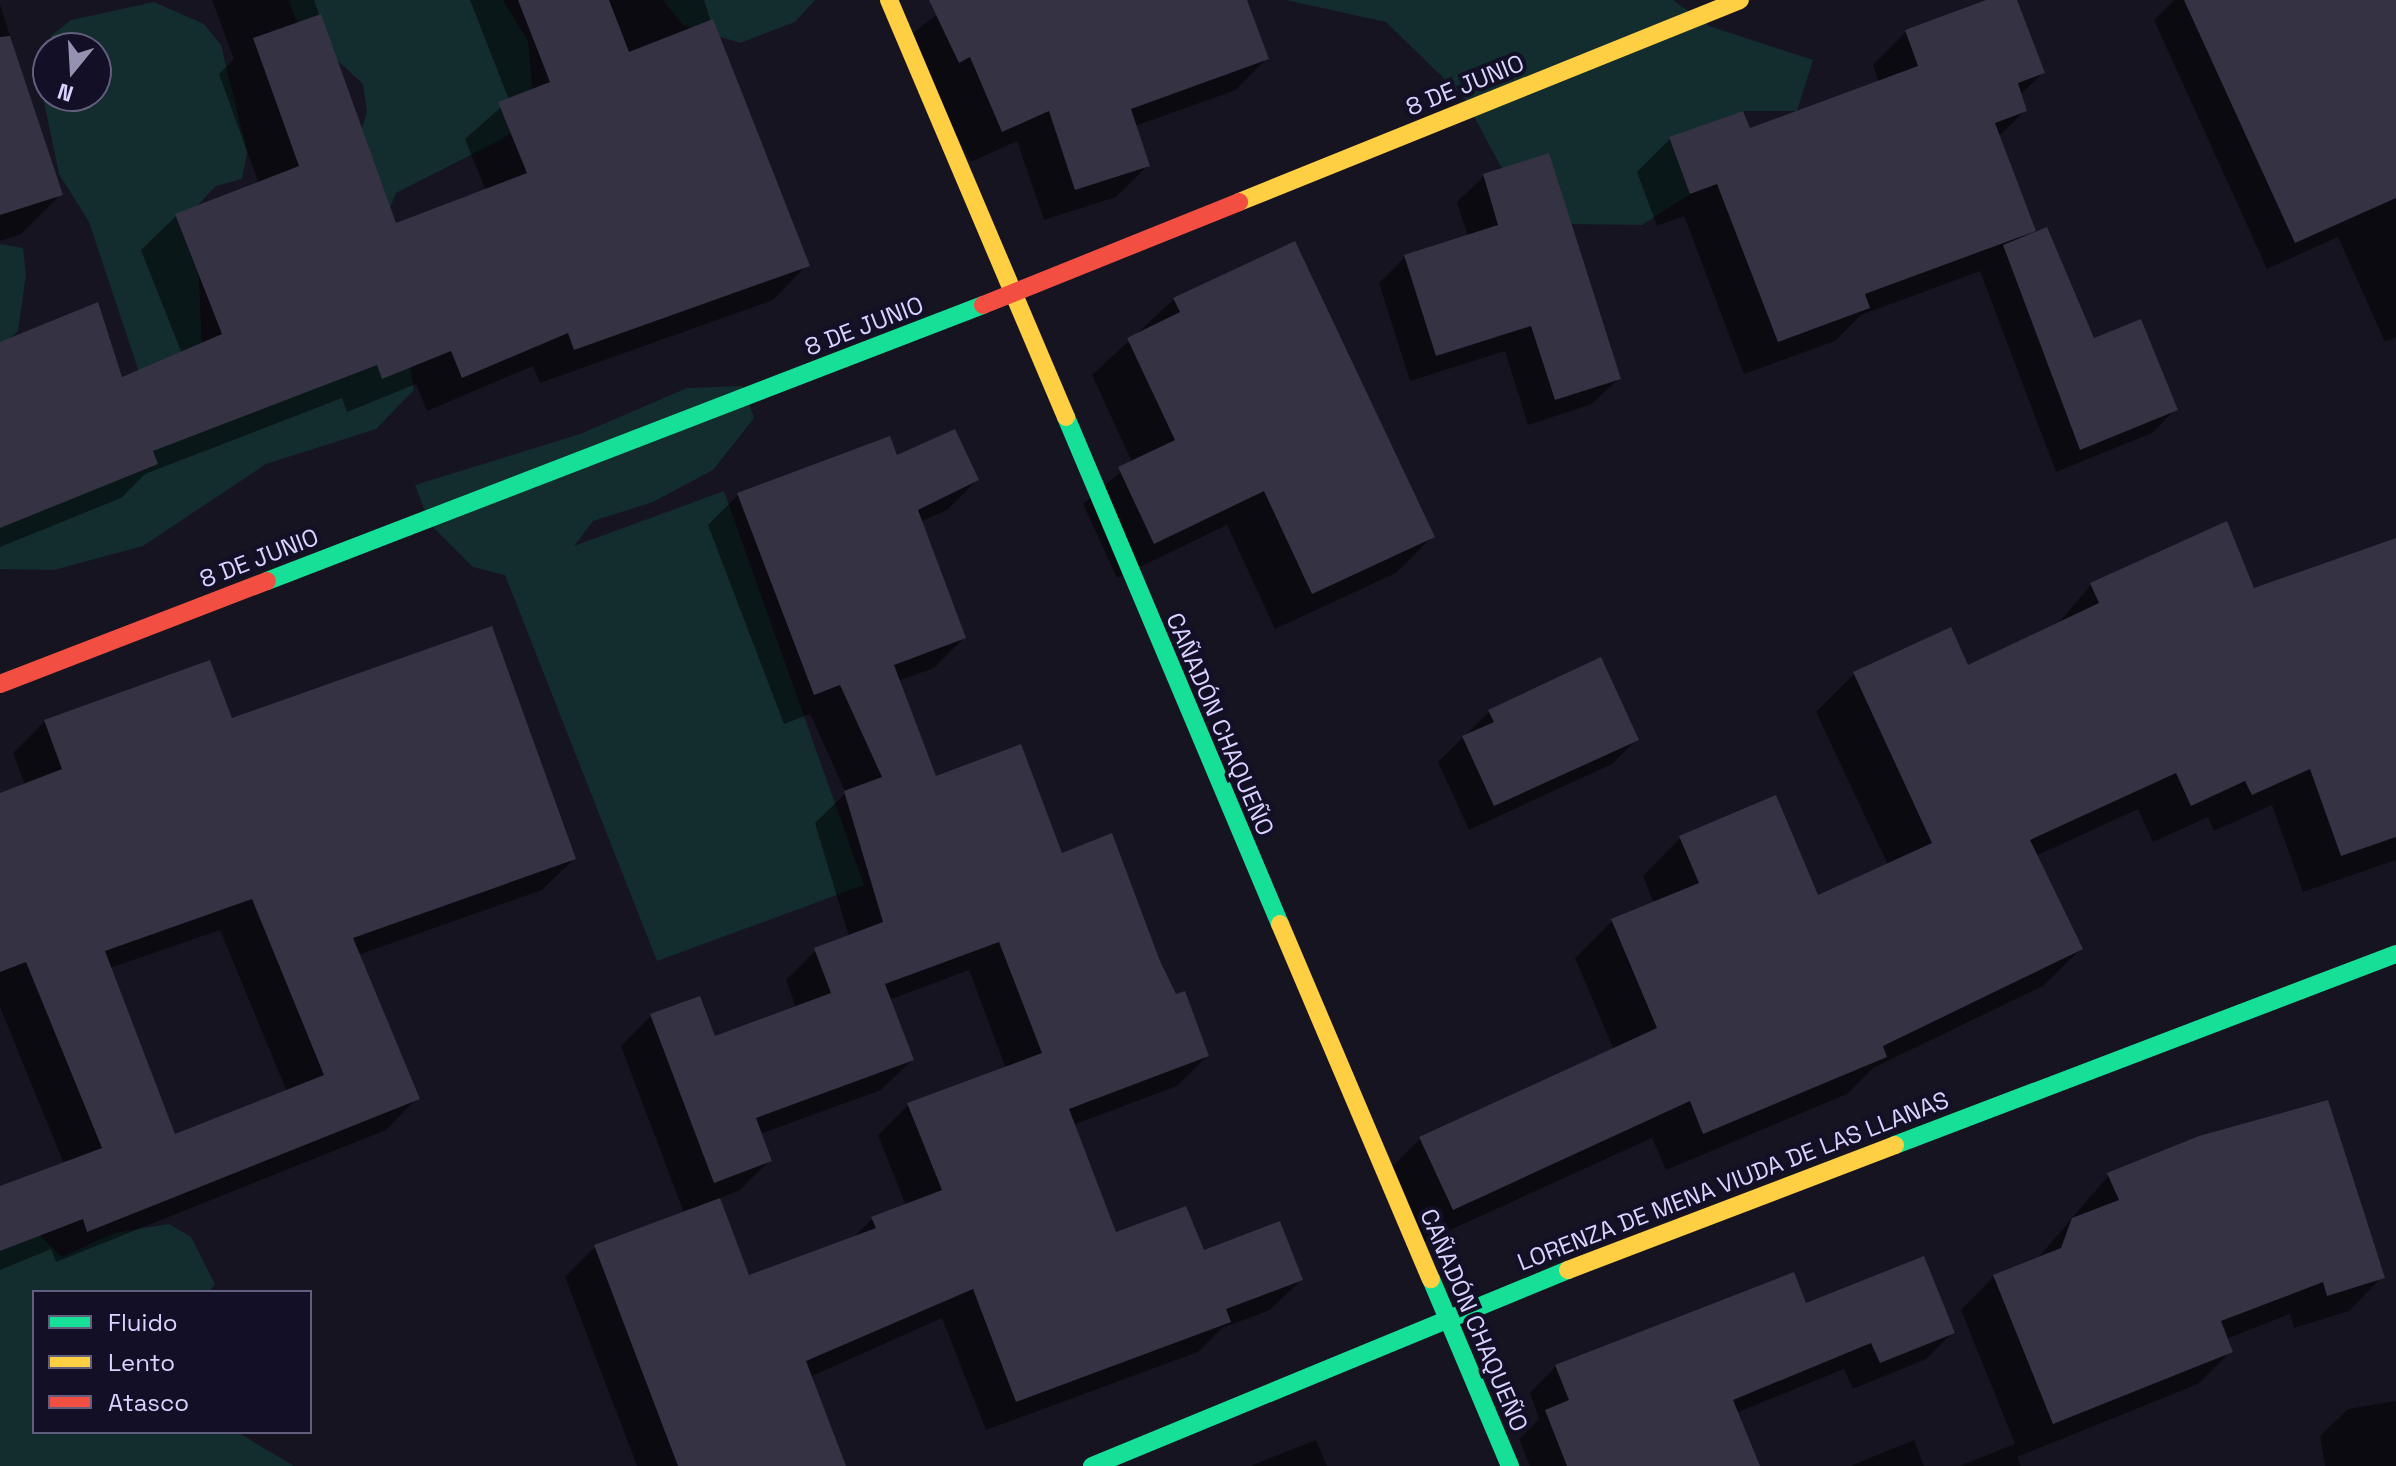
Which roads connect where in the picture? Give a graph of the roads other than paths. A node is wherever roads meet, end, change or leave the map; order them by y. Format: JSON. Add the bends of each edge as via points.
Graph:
{"nodes":[{"id":1,"x":889,"y":0,"type":"edge"},
{"id":2,"x":1740,"y":0,"type":"edge"},
{"id":3,"x":1010,"y":295,"type":"junction"},
{"id":4,"x":0,"y":684,"type":"edge"},
{"id":5,"x":2396,"y":954,"type":"edge"},
{"id":6,"x":1446,"y":1316,"type":"junction"},
{"id":7,"x":1092,"y":1466,"type":"edge"},
{"id":8,"x":1510,"y":1466,"type":"edge"}],
"edges":[{"from":1,"to":3,"type":"street","name":"CAÑADÓN CHAQUEÑO"},
{"from":2,"to":3,"type":"street","name":"8 DE JUNIO"},
{"from":3,"to":4,"type":"street","name":"8 DE JUNIO"},
{"from":3,"to":6,"type":"street","name":"CAÑADÓN CHAQUEÑO"},
{"from":5,"to":6,"type":"street","name":"LORENZA DE MENA VIUDA DE LAS LLANAS"},
{"from":6,"to":7,"type":"street","name":"LORENZA DE MENA VIUDA DE LAS LLANAS"},
{"from":6,"to":8,"type":"street","name":"CAÑADÓN CHAQUEÑO"}]}
